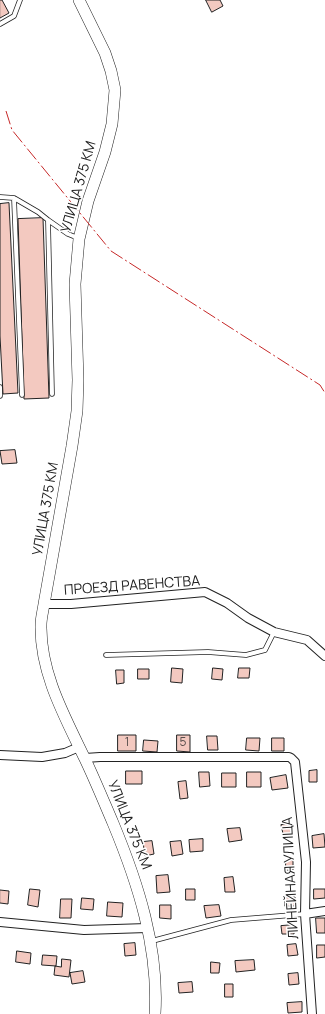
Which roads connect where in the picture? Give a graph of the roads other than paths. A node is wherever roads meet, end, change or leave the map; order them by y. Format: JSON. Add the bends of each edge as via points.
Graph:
{"nodes":[{"id":1,"x":20,"y":0,"type":"edge"},
{"id":2,"x":79,"y":0,"type":"edge"},
{"id":3,"x":0,"y":24,"type":"edge"},
{"id":4,"x":0,"y":197,"type":"edge"},
{"id":5,"x":14,"y":198,"type":"junction"},
{"id":6,"x":48,"y":220,"type":"junction"},
{"id":7,"x":78,"y":239,"type":"junction"},
{"id":8,"x":0,"y":387,"type":"edge"},
{"id":9,"x":52,"y":394,"type":"dead end"},
{"id":10,"x":22,"y":395,"type":"dead end"},
{"id":11,"x":0,"y":396,"type":"edge"},
{"id":12,"x":44,"y":604,"type":"junction"},
{"id":13,"x":274,"y":632,"type":"junction"},
{"id":14,"x":106,"y":655,"type":"dead end"},
{"id":15,"x":325,"y":656,"type":"edge"},
{"id":16,"x":79,"y":747,"type":"junction"},
{"id":17,"x":0,"y":755,"type":"edge"},
{"id":18,"x":85,"y":758,"type":"junction"},
{"id":19,"x":325,"y":911,"type":"edge"},
{"id":20,"x":305,"y":914,"type":"junction"},
{"id":21,"x":0,"y":922,"type":"edge"},
{"id":22,"x":147,"y":928,"type":"junction"},
{"id":23,"x":150,"y":942,"type":"junction"},
{"id":24,"x":155,"y":1014,"type":"edge"},
{"id":25,"x":312,"y":1014,"type":"edge"}],
"edges":[{"from":1,"to":3,"type":"lane","via":[[14,16]]},
{"from":2,"to":7,"type":"main road","name":"УЛИЦА 375 КМ","via":[[105,53],[115,90],[112,124]]},
{"from":4,"to":5,"type":"lane"},
{"from":5,"to":6,"type":"lane"},
{"from":5,"to":10,"type":"lane"},
{"from":6,"to":7,"type":"lane"},
{"from":6,"to":9,"type":"lane"},
{"from":7,"to":12,"type":"main road","name":"УЛИЦА 375 КМ","via":[[75,284],[77,411]]},
{"from":8,"to":11,"type":"lane"},
{"from":12,"to":13,"type":"street","name":"ПРОЕЗД РАВЕНСТВА","via":[[72,604],[205,592],[228,602],[248,618]]},
{"from":12,"to":16,"type":"main road","name":"УЛИЦА 375 КМ","via":[[41,640],[47,671]]},
{"from":13,"to":14,"type":"lane","via":[[265,650],[246,655],[208,652]]},
{"from":13,"to":15,"type":"street","name":"ПРОЕЗД РАВЕНСТВА","via":[[307,640]]},
{"from":16,"to":17,"type":"street","via":[[65,753],[42,757]]},
{"from":16,"to":18,"type":"main road","name":"УЛИЦА 375 КМ"},
{"from":18,"to":20,"type":"street","name":"ЛИНЕЙНАЯ УЛИЦА","via":[[292,758],[296,764],[306,862]]},
{"from":18,"to":22,"type":"main road","name":"УЛИЦА 375 КМ","via":[[137,886]]},
{"from":19,"to":20,"type":"street"},
{"from":20,"to":23,"type":"lane","via":[[231,920]]},
{"from":20,"to":25,"type":"street","name":"ЛИНЕЙНАЯ УЛИЦА"},
{"from":21,"to":22,"type":"street","via":[[84,930]]},
{"from":22,"to":23,"type":"main road","name":"УЛИЦА 375 КМ"},
{"from":23,"to":24,"type":"main road","name":"УЛИЦА 375 КМ","via":[[155,984]]}]}
